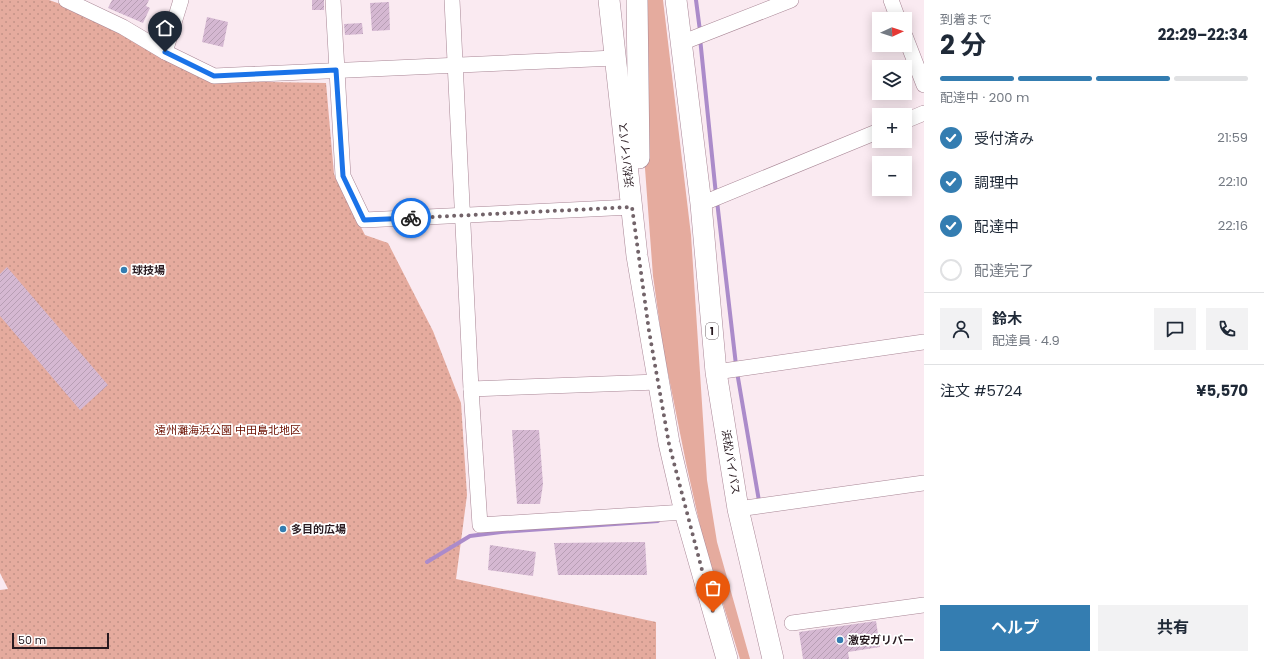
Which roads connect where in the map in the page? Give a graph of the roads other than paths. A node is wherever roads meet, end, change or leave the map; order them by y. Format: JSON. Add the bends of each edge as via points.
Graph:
{"nodes":[{"id":1,"x":66,"y":0,"type":"edge"},
{"id":2,"x":181,"y":0,"type":"edge"},
{"id":3,"x":333,"y":0,"type":"edge"},
{"id":4,"x":452,"y":0,"type":"edge"},
{"id":5,"x":609,"y":0,"type":"edge"},
{"id":6,"x":637,"y":0,"type":"edge"},
{"id":7,"x":676,"y":0,"type":"edge"},
{"id":8,"x":791,"y":0,"type":"edge"},
{"id":9,"x":891,"y":0,"type":"edge"},
{"id":10,"x":895,"y":12,"type":"edge"},
{"id":11,"x":686,"y":41,"type":"junction"},
{"id":12,"x":165,"y":52,"type":"junction"},
{"id":13,"x":911,"y":52,"type":"edge"},
{"id":14,"x":615,"y":58,"type":"junction"},
{"id":15,"x":456,"y":64,"type":"junction"},
{"id":16,"x":336,"y":70,"type":"junction"},
{"id":17,"x":924,"y":85,"type":"edge"},
{"id":18,"x":924,"y":113,"type":"edge"},
{"id":19,"x":912,"y":118,"type":"edge"},
{"id":20,"x":872,"y":134,"type":"edge"},
{"id":21,"x":705,"y":203,"type":"junction"},
{"id":22,"x":632,"y":207,"type":"junction"},
{"id":23,"x":463,"y":216,"type":"junction"},
{"id":24,"x":637,"y":256,"type":"junction"},
{"id":25,"x":924,"y":342,"type":"edge"},
{"id":26,"x":722,"y":371,"type":"junction"},
{"id":27,"x":658,"y":382,"type":"junction"},
{"id":28,"x":471,"y":389,"type":"junction"},
{"id":29,"x":924,"y":483,"type":"edge"},
{"id":30,"x":738,"y":509,"type":"junction"},
{"id":31,"x":685,"y":512,"type":"junction"},
{"id":32,"x":924,"y":605,"type":"edge"},
{"id":33,"x":792,"y":623,"type":"dead end"},
{"id":34,"x":727,"y":659,"type":"edge"},
{"id":35,"x":773,"y":659,"type":"edge"}],
"edges":[{"from":1,"to":12,"type":"street","via":[[123,27]]},
{"from":2,"to":12,"type":"street"},
{"from":3,"to":16,"type":"street"},
{"from":4,"to":15,"type":"street"},
{"from":5,"to":14,"type":"highway","name":"浜松バイパス"},
{"from":6,"to":24,"type":"highway"},
{"from":7,"to":11,"type":"highway","name":"浜松バイパス","number":"1"},
{"from":8,"to":11,"type":"street"},
{"from":9,"to":10,"type":"street"},
{"from":11,"to":21,"type":"highway","name":"浜松バイパス","number":"1"},
{"from":12,"to":16,"type":"street","via":[[214,76]]},
{"from":13,"to":17,"type":"street"},
{"from":14,"to":15,"type":"street"},
{"from":14,"to":22,"type":"highway","name":"浜松バイパス"},
{"from":15,"to":16,"type":"street"},
{"from":15,"to":23,"type":"street"},
{"from":16,"to":23,"type":"street","via":[[343,176],[364,220]]},
{"from":18,"to":19,"type":"street"},
{"from":20,"to":21,"type":"street"},
{"from":21,"to":26,"type":"highway","name":"浜松バイパス","number":"1"},
{"from":22,"to":23,"type":"street"},
{"from":22,"to":24,"type":"highway","name":"浜松バイパス"},
{"from":23,"to":28,"type":"street"},
{"from":24,"to":27,"type":"highway","name":"浜松バイパス"},
{"from":25,"to":26,"type":"street"},
{"from":26,"to":30,"type":"highway","name":"浜松バイパス","number":"1"},
{"from":27,"to":28,"type":"street"},
{"from":27,"to":31,"type":"highway","name":"浜松バイパス"},
{"from":28,"to":31,"type":"street","via":[[480,526]]},
{"from":29,"to":30,"type":"street"},
{"from":30,"to":35,"type":"highway","name":"浜松バイパス","number":"1"},
{"from":31,"to":34,"type":"highway","name":"浜松バイパス"},
{"from":32,"to":33,"type":"street"}]}
